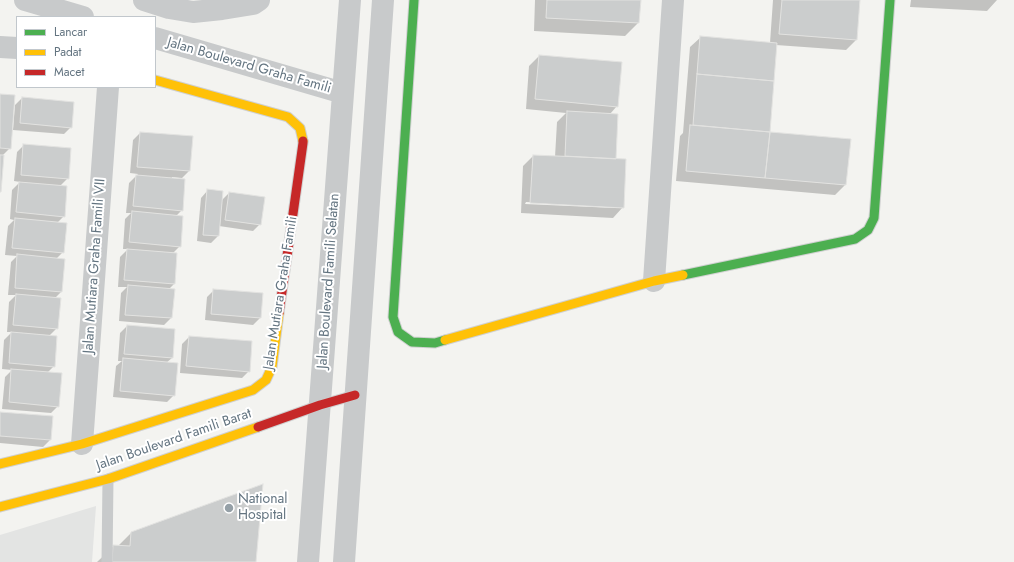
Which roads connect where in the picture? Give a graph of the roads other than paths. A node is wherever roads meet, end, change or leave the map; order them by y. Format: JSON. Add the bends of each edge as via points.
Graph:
{"nodes":[{"id":1,"x":25,"y":0,"type":"edge"},
{"id":2,"x":144,"y":0,"type":"edge"},
{"id":3,"x":350,"y":0,"type":"edge"},
{"id":4,"x":383,"y":0,"type":"edge"},
{"id":5,"x":414,"y":0,"type":"edge"},
{"id":6,"x":673,"y":0,"type":"edge"},
{"id":7,"x":890,"y":0,"type":"edge"},
{"id":8,"x":256,"y":2,"type":"edge"},
{"id":9,"x":80,"y":16,"type":"edge"},
{"id":10,"x":156,"y":38,"type":"edge"},
{"id":11,"x":0,"y":46,"type":"edge"},
{"id":12,"x":16,"y":48,"type":"edge"},
{"id":13,"x":156,"y":80,"type":"edge"},
{"id":14,"x":108,"y":88,"type":"edge"},
{"id":15,"x":343,"y":93,"type":"junction"},
{"id":16,"x":654,"y":281,"type":"junction"},
{"id":17,"x":355,"y":395,"type":"junction"},
{"id":18,"x":320,"y":405,"type":"junction"},
{"id":19,"x":82,"y":444,"type":"junction"},
{"id":20,"x":0,"y":464,"type":"edge"},
{"id":21,"x":108,"y":478,"type":"junction"},
{"id":22,"x":0,"y":507,"type":"edge"},
{"id":23,"x":107,"y":562,"type":"edge"},
{"id":24,"x":308,"y":562,"type":"edge"},
{"id":25,"x":344,"y":562,"type":"edge"}],
"edges":[{"from":1,"to":9,"type":"street"},
{"from":2,"to":8,"type":"street","via":[[193,12]]},
{"from":3,"to":15,"type":"street","name":"Jalan Boulevard Famili Selatan"},
{"from":4,"to":17,"type":"street"},
{"from":5,"to":16,"type":"street","via":[[393,318],[398,332],[412,342],[435,343]]},
{"from":6,"to":16,"type":"street"},
{"from":7,"to":16,"type":"street","via":[[874,218],[868,230],[855,239]]},
{"from":10,"to":15,"type":"street","name":"Jalan Boulevard Graha Famili"},
{"from":11,"to":12,"type":"street"},
{"from":13,"to":19,"type":"street","name":"Jalan Mutiara Graha Famili","via":[[288,117],[300,128],[303,143],[272,367],[266,380],[253,390]]},
{"from":14,"to":19,"type":"street","name":"Jalan Mutiara Graha Famili VII"},
{"from":15,"to":18,"type":"street","name":"Jalan Boulevard Famili Selatan"},
{"from":17,"to":18,"type":"street","name":"Jalan Boulevard Famili Barat"},
{"from":17,"to":25,"type":"street"},
{"from":18,"to":21,"type":"street","name":"Jalan Boulevard Famili Barat"},
{"from":18,"to":24,"type":"street","name":"Jalan Boulevard Famili Selatan"},
{"from":19,"to":20,"type":"street","name":"Jalan Mutiara Graha Famili"},
{"from":21,"to":22,"type":"street","name":"Jalan Boulevard Famili Barat"},
{"from":21,"to":23,"type":"lane"}]}
